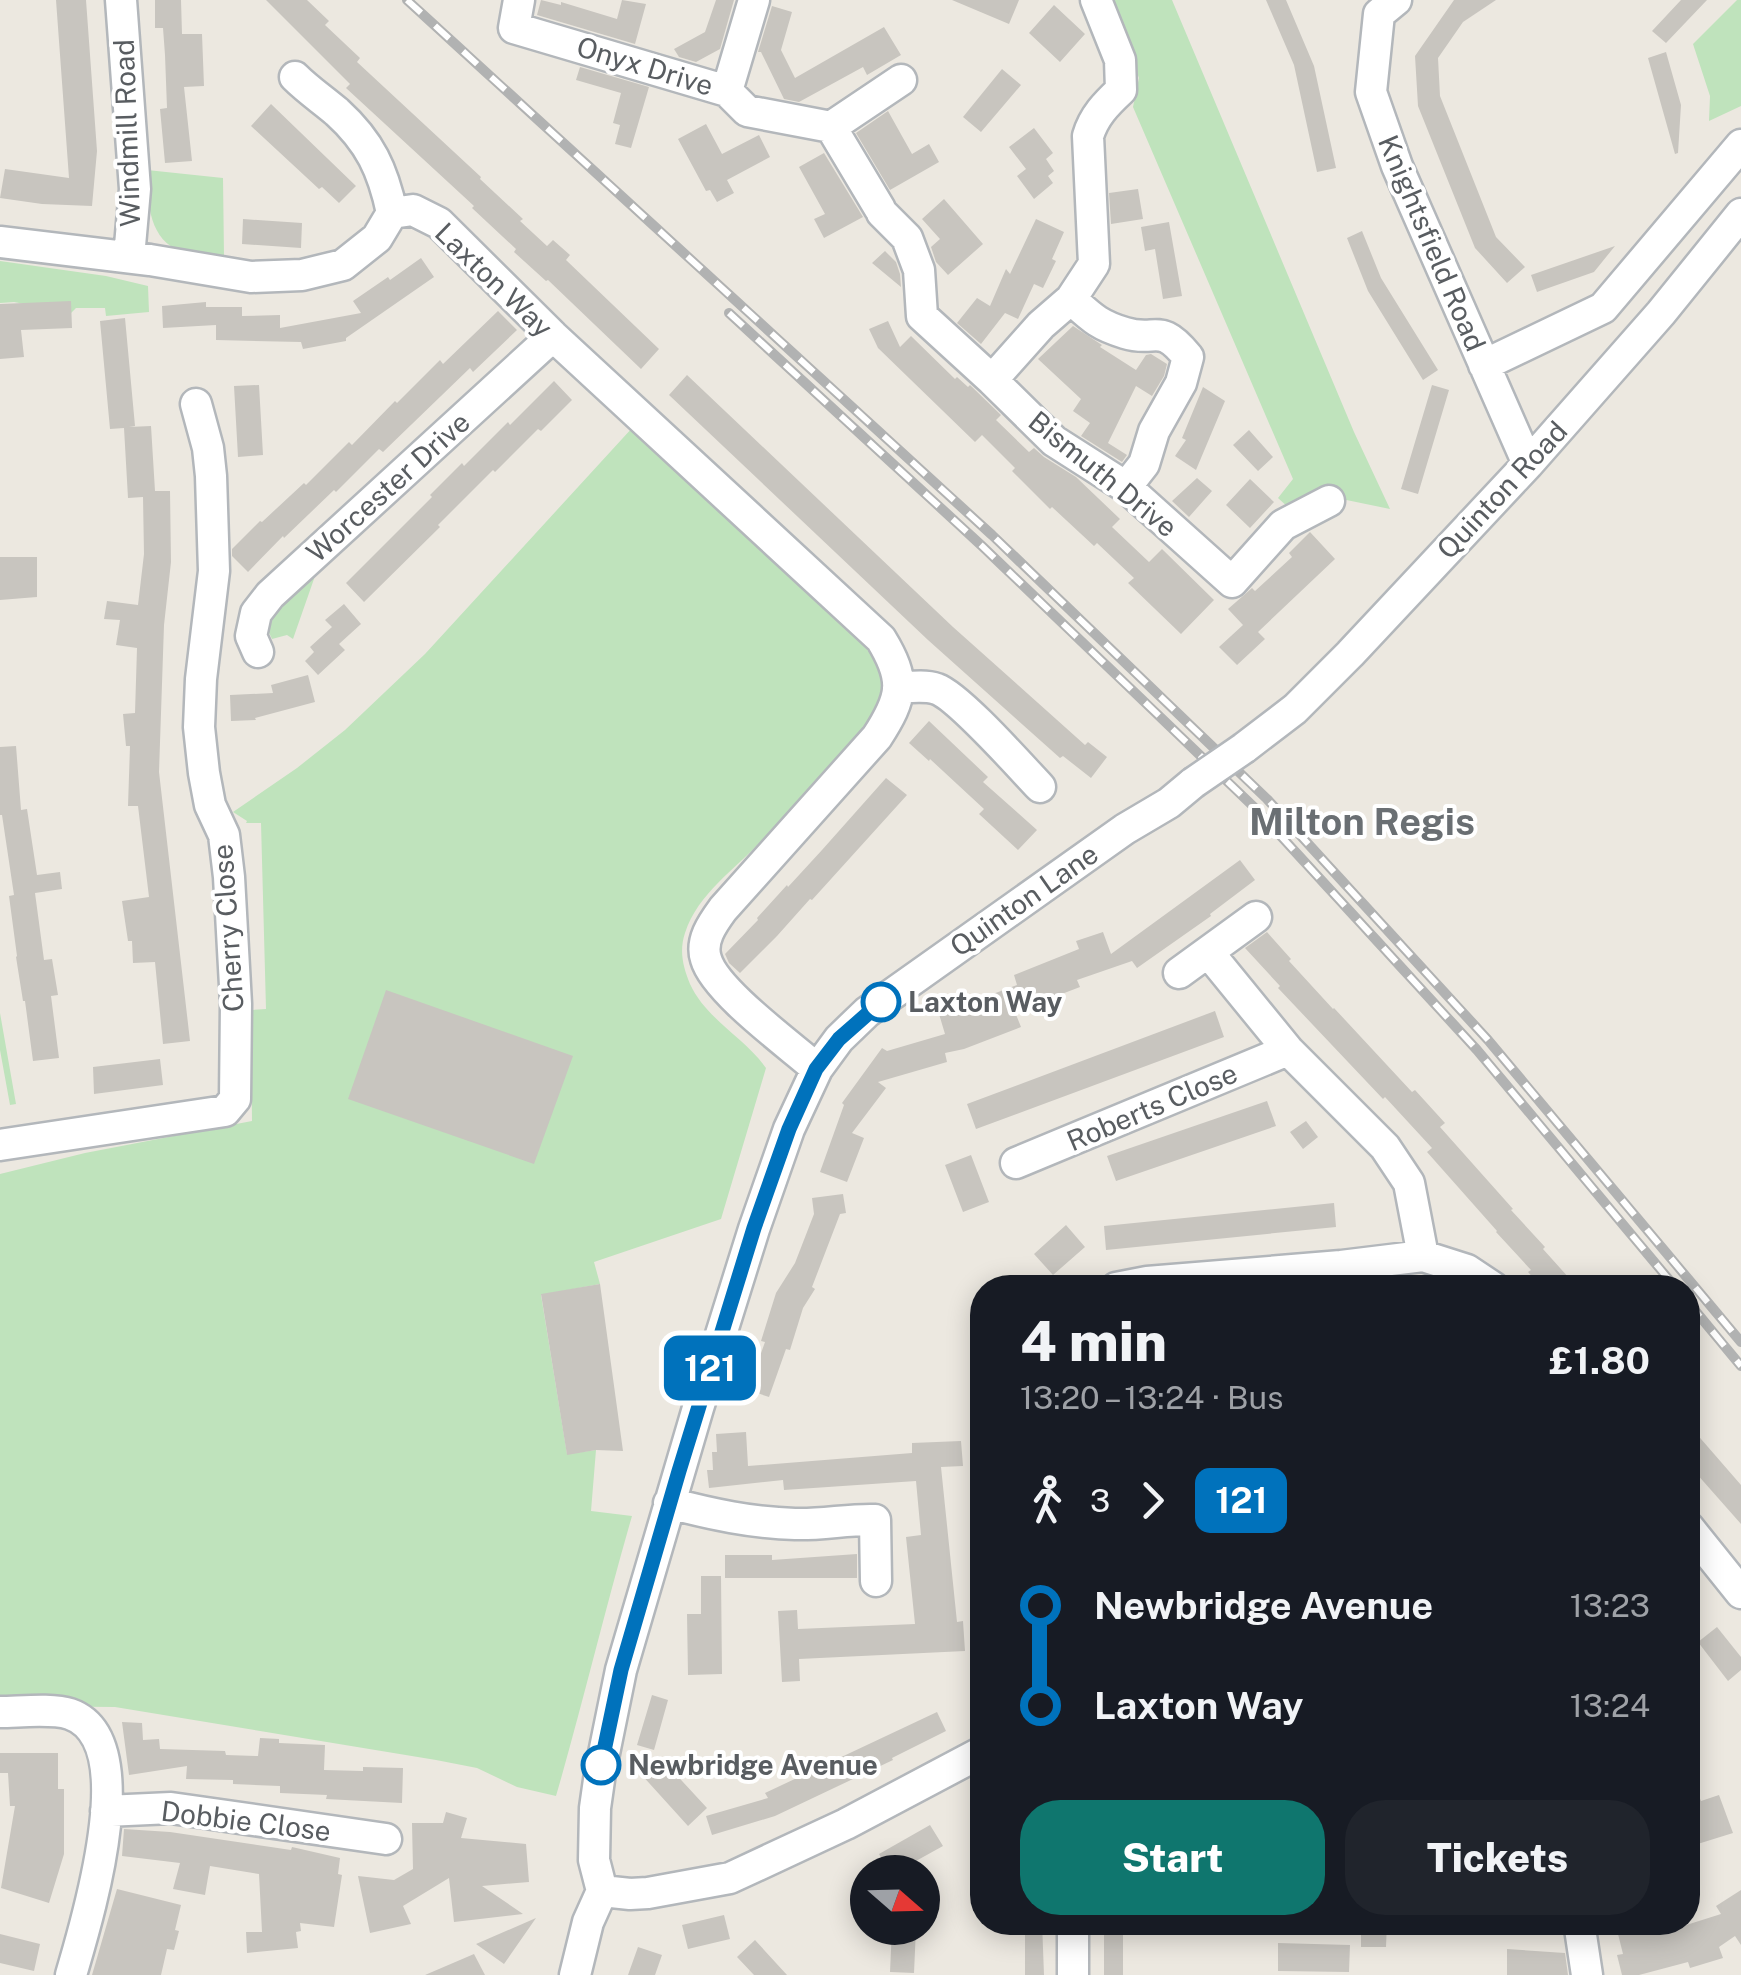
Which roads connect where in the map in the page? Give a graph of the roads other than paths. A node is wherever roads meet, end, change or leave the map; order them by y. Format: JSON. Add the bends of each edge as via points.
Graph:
{"nodes":[{"id":1,"x":121,"y":0,"type":"edge"},
{"id":2,"x":518,"y":0,"type":"edge"},
{"id":3,"x":754,"y":0,"type":"edge"},
{"id":4,"x":1096,"y":0,"type":"edge"},
{"id":5,"x":1388,"y":7,"type":"edge"},
{"id":6,"x":295,"y":77,"type":"dead end"},
{"id":7,"x":902,"y":80,"type":"dead end"},
{"id":8,"x":727,"y":91,"type":"junction"},
{"id":9,"x":831,"y":128,"type":"junction"},
{"id":10,"x":1735,"y":142,"type":"edge"},
{"id":11,"x":392,"y":213,"type":"junction"},
{"id":12,"x":1741,"y":214,"type":"edge"},
{"id":13,"x":0,"y":242,"type":"edge"},
{"id":14,"x":129,"y":257,"type":"junction"},
{"id":15,"x":1072,"y":298,"type":"junction"},
{"id":16,"x":553,"y":336,"type":"junction"},
{"id":17,"x":1484,"y":365,"type":"junction"},
{"id":18,"x":992,"y":380,"type":"junction"},
{"id":19,"x":196,"y":404,"type":"dead end"},
{"id":20,"x":1528,"y":464,"type":"junction"},
{"id":21,"x":1126,"y":487,"type":"junction"},
{"id":22,"x":1329,"y":501,"type":"dead end"},
{"id":23,"x":258,"y":652,"type":"dead end"},
{"id":24,"x":898,"y":688,"type":"junction"},
{"id":25,"x":1244,"y":748,"type":"joint"},
{"id":26,"x":1039,"y":787,"type":"dead end"},
{"id":27,"x":1256,"y":917,"type":"dead end"},
{"id":28,"x":1208,"y":952,"type":"junction"},
{"id":29,"x":1179,"y":972,"type":"dead end"},
{"id":30,"x":1288,"y":1050,"type":"junction"},
{"id":31,"x":816,"y":1069,"type":"junction"},
{"id":32,"x":1,"y":1136,"type":"edge"},
{"id":33,"x":1016,"y":1164,"type":"dead end"},
{"id":34,"x":1423,"y":1256,"type":"junction"},
{"id":35,"x":1232,"y":1275,"type":"edge"},
{"id":36,"x":1474,"y":1275,"type":"edge"},
{"id":37,"x":670,"y":1502,"type":"junction"},
{"id":38,"x":1700,"y":1544,"type":"edge"},
{"id":39,"x":876,"y":1581,"type":"dead end"},
{"id":40,"x":1741,"y":1594,"type":"edge"},
{"id":41,"x":0,"y":1712,"type":"edge"},
{"id":42,"x":970,"y":1758,"type":"edge"},
{"id":43,"x":106,"y":1811,"type":"junction"},
{"id":44,"x":386,"y":1839,"type":"dead end"},
{"id":45,"x":602,"y":1890,"type":"junction"},
{"id":46,"x":1073,"y":1935,"type":"edge"},
{"id":47,"x":1581,"y":1935,"type":"edge"},
{"id":48,"x":71,"y":1975,"type":"edge"},
{"id":49,"x":575,"y":1975,"type":"edge"},
{"id":50,"x":1073,"y":1975,"type":"edge"},
{"id":51,"x":1587,"y":1975,"type":"edge"}],
"edges":[{"from":1,"to":14,"type":"street","name":"Windmill Road","via":[[134,190]]},
{"from":2,"to":8,"type":"street","name":"Onyx Drive","via":[[514,28]]},
{"from":3,"to":8,"type":"street"},
{"from":4,"to":15,"type":"street","via":[[1120,60],[1121,90],[1099,112],[1088,136],[1094,264]]},
{"from":5,"to":17,"type":"street","name":"Knightsfield Road","via":[[1371,92]]},
{"from":6,"to":11,"type":"street","via":[[364,141]]},
{"from":7,"to":9,"type":"street"},
{"from":8,"to":9,"type":"street","name":"Onyx Drive","via":[[748,111]]},
{"from":9,"to":18,"type":"street","name":"Bismuth Drive","via":[[881,211],[907,238],[919,270],[922,316]]},
{"from":10,"to":17,"type":"street","via":[[1603,308]]},
{"from":11,"to":14,"type":"street","via":[[376,238],[343,265],[302,276],[251,276]]},
{"from":11,"to":16,"type":"street","name":"Laxton Way","via":[[413,210],[439,223]]},
{"from":12,"to":20,"type":"street","name":"Quinton Road"},
{"from":13,"to":14,"type":"street","name":"Windmill Road"},
{"from":15,"to":18,"type":"street"},
{"from":15,"to":21,"type":"street","via":[[1096,322],[1130,335],[1160,334],[1188,357],[1144,464]]},
{"from":16,"to":23,"type":"street","name":"Worcester Drive","via":[[270,595],[256,613],[251,636]]},
{"from":16,"to":24,"type":"street","name":"Laxton Way","via":[[881,639],[894,660]]},
{"from":17,"to":20,"type":"street","name":"Knightsfield Road"},
{"from":18,"to":21,"type":"street","name":"Bismuth Drive","via":[[1054,440]]},
{"from":19,"to":32,"type":"street","name":"Cherry Close","via":[[208,448],[214,540],[200,728],[229,876],[234,1098],[225,1111]]},
{"from":20,"to":25,"type":"street","name":"Quinton Road","via":[[1295,709]]},
{"from":21,"to":22,"type":"street","name":"Bismuth Drive","via":[[1232,582],[1283,525]]},
{"from":24,"to":26,"type":"street","via":[[943,692]]},
{"from":24,"to":31,"type":"street","via":[[877,737],[706,936],[706,959],[732,996]]},
{"from":25,"to":31,"type":"street","name":"Quinton Lane","bridge":true,"via":[[866,1012]]},
{"from":27,"to":28,"type":"street"},
{"from":28,"to":29,"type":"street"},
{"from":28,"to":30,"type":"street"},
{"from":30,"to":33,"type":"street","name":"Roberts Close"},
{"from":30,"to":34,"type":"street","via":[[1386,1148],[1409,1183]]},
{"from":31,"to":37,"type":"street","name":"Quinton Lane","via":[[754,1228]]},
{"from":34,"to":35,"type":"street"},
{"from":34,"to":36,"type":"street"},
{"from":37,"to":39,"type":"street","via":[[762,1521],[875,1520]]},
{"from":37,"to":45,"type":"street","name":"Quinton Lane","via":[[621,1670],[600,1773],[593,1841]]},
{"from":38,"to":40,"type":"street"},
{"from":41,"to":43,"type":"street","via":[[57,1712],[82,1721],[98,1743]]},
{"from":42,"to":45,"type":"street","via":[[730,1878],[648,1893]]},
{"from":43,"to":44,"type":"street","name":"Dobbie Close","via":[[171,1808]]},
{"from":43,"to":48,"type":"street","via":[[98,1882]]},
{"from":45,"to":49,"type":"street"},
{"from":46,"to":50,"type":"street"},
{"from":47,"to":51,"type":"street"}]}
